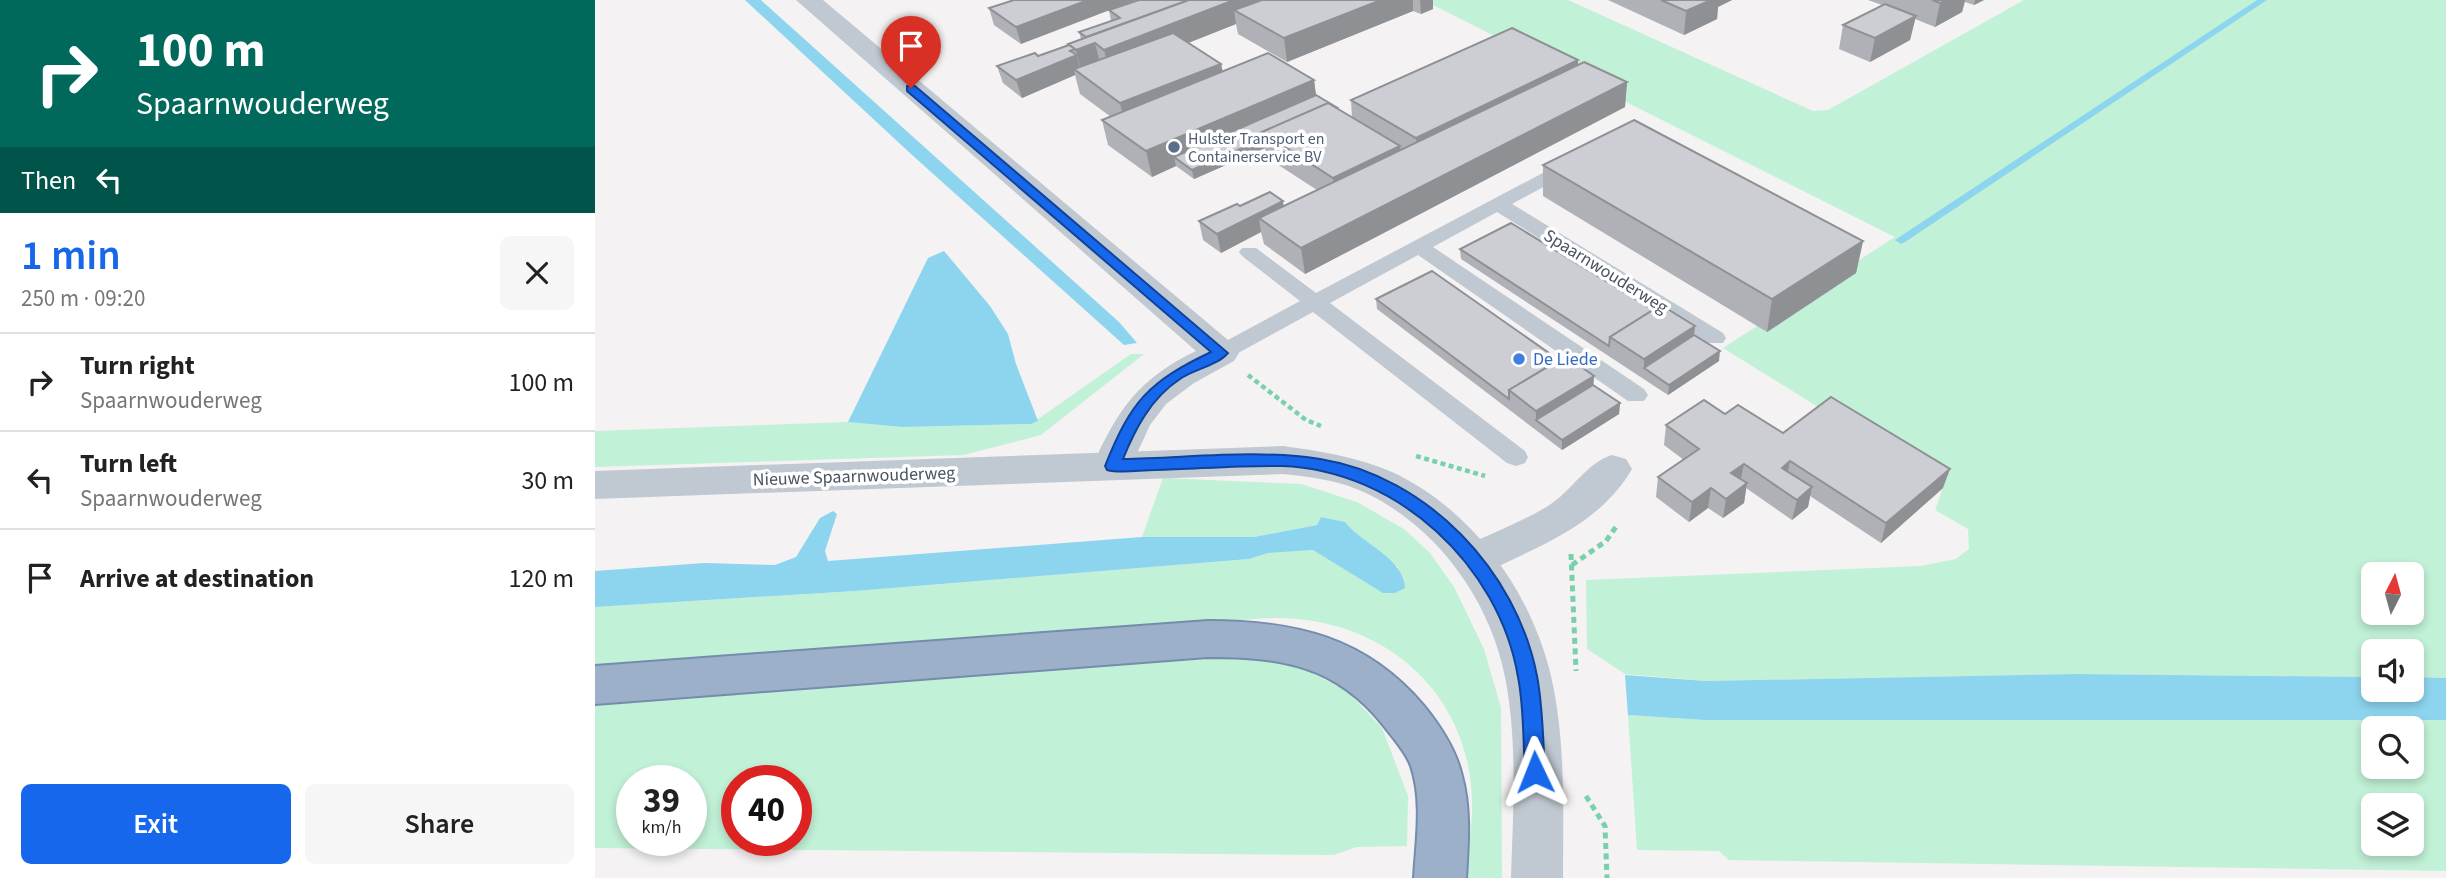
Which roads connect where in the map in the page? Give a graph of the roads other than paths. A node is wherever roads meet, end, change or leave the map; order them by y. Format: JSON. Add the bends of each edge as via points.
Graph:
{"nodes":[{"id":1,"x":808,"y":0,"type":"edge"},
{"id":2,"x":1593,"y":152,"type":"edge"},
{"id":3,"x":1498,"y":204,"type":"junction"},
{"id":4,"x":1418,"y":246,"type":"junction"},
{"id":5,"x":1249,"y":252,"type":"dead end"},
{"id":6,"x":1314,"y":303,"type":"junction"},
{"id":7,"x":1715,"y":338,"type":"dead end"},
{"id":8,"x":1221,"y":353,"type":"junction"},
{"id":9,"x":1636,"y":394,"type":"dead end"},
{"id":10,"x":1516,"y":457,"type":"dead end"},
{"id":11,"x":1113,"y":466,"type":"junction"},
{"id":12,"x":1612,"y":469,"type":"dead end"},
{"id":13,"x":595,"y":485,"type":"edge"},
{"id":14,"x":1473,"y":560,"type":"junction"},
{"id":15,"x":595,"y":685,"type":"edge"},
{"id":16,"x":1440,"y":878,"type":"edge"},
{"id":17,"x":1537,"y":878,"type":"edge"}],
"edges":[{"from":1,"to":8,"type":"street"},
{"from":2,"to":3,"type":"lane"},
{"from":3,"to":4,"type":"lane"},
{"from":3,"to":7,"type":"lane","name":"Spaarnwouderweg"},
{"from":4,"to":6,"type":"lane"},
{"from":4,"to":9,"type":"lane"},
{"from":5,"to":6,"type":"lane"},
{"from":6,"to":8,"type":"lane"},
{"from":6,"to":10,"type":"lane"},
{"from":8,"to":11,"type":"street","via":[[1174,376],[1145,403],[1128,428]]},
{"from":11,"to":13,"type":"street","name":"Nieuwe Spaarnwouderweg"},
{"from":11,"to":14,"type":"street","via":[[1283,460],[1323,465],[1380,484],[1409,500],[1443,526]]},
{"from":12,"to":14,"type":"street","via":[[1586,499],[1562,517]]},
{"from":14,"to":17,"type":"street","via":[[1513,626],[1528,676]]},
{"from":15,"to":16,"type":"highway","via":[[1208,639],[1286,643],[1326,654],[1362,674],[1393,699],[1414,729],[1434,764],[1443,812]]}]}
